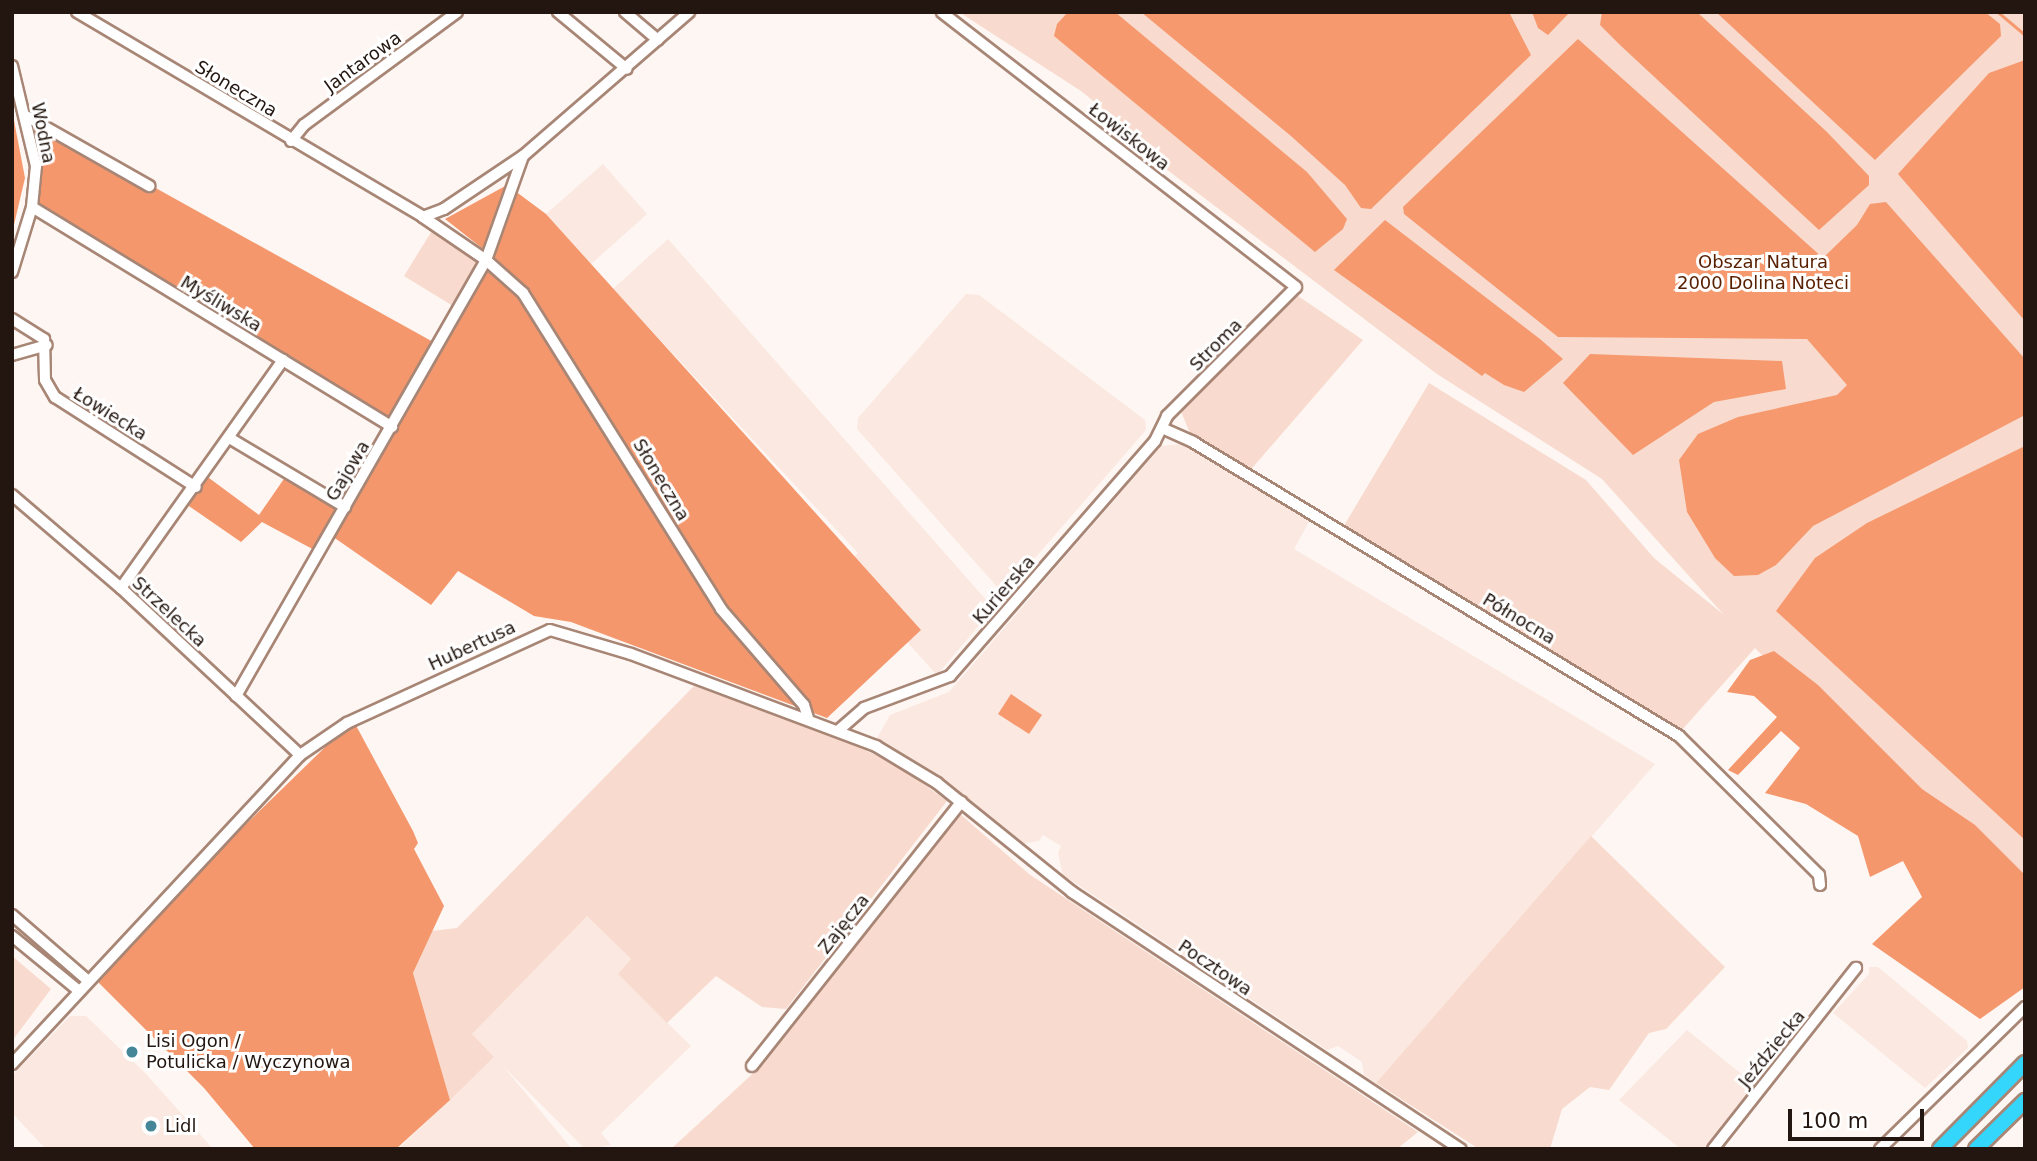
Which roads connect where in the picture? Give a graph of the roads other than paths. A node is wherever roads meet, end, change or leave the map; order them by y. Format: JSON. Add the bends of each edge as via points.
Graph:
{"nodes":[{"id":1,"x":77,"y":12,"type":"edge"},
{"id":2,"x":457,"y":12,"type":"edge"},
{"id":3,"x":558,"y":12,"type":"edge"},
{"id":4,"x":625,"y":12,"type":"edge"},
{"id":5,"x":689,"y":12,"type":"edge"},
{"id":6,"x":942,"y":12,"type":"edge"},
{"id":7,"x":658,"y":40,"type":"junction"},
{"id":8,"x":12,"y":66,"type":"edge"},
{"id":9,"x":627,"y":69,"type":"junction"},
{"id":10,"x":26,"y":116,"type":"junction"},
{"id":11,"x":291,"y":141,"type":"junction"},
{"id":12,"x":523,"y":156,"type":"junction"},
{"id":13,"x":149,"y":186,"type":"dead end"},
{"id":14,"x":33,"y":207,"type":"junction"},
{"id":15,"x":423,"y":217,"type":"junction"},
{"id":16,"x":486,"y":260,"type":"junction"},
{"id":17,"x":12,"y":272,"type":"edge"},
{"id":18,"x":1296,"y":287,"type":"joint"},
{"id":19,"x":12,"y":319,"type":"edge"},
{"id":20,"x":47,"y":345,"type":"junction"},
{"id":21,"x":12,"y":355,"type":"edge"},
{"id":22,"x":283,"y":360,"type":"junction"},
{"id":23,"x":392,"y":427,"type":"junction"},
{"id":24,"x":1162,"y":428,"type":"junction"},
{"id":25,"x":231,"y":439,"type":"junction"},
{"id":26,"x":197,"y":486,"type":"junction"},
{"id":27,"x":12,"y":495,"type":"edge"},
{"id":28,"x":345,"y":507,"type":"junction"},
{"id":29,"x":121,"y":588,"type":"junction"},
{"id":30,"x":236,"y":696,"type":"junction"},
{"id":31,"x":807,"y":718,"type":"junction"},
{"id":32,"x":840,"y":729,"type":"junction"},
{"id":33,"x":300,"y":755,"type":"junction"},
{"id":34,"x":961,"y":802,"type":"junction"},
{"id":35,"x":1820,"y":885,"type":"dead end"},
{"id":36,"x":12,"y":915,"type":"edge"},
{"id":37,"x":12,"y":936,"type":"edge"},
{"id":38,"x":1856,"y":968,"type":"dead end"},
{"id":39,"x":87,"y":980,"type":"junction"},
{"id":40,"x":78,"y":990,"type":"junction"},
{"id":41,"x":2025,"y":1007,"type":"edge"},
{"id":42,"x":2025,"y":1063,"type":"edge"},
{"id":43,"x":12,"y":1064,"type":"edge"},
{"id":44,"x":752,"y":1066,"type":"dead end"},
{"id":45,"x":2025,"y":1101,"type":"edge"},
{"id":46,"x":1461,"y":1149,"type":"edge"},
{"id":47,"x":1713,"y":1149,"type":"edge"},
{"id":48,"x":1880,"y":1149,"type":"edge"},
{"id":49,"x":1940,"y":1149,"type":"edge"},
{"id":50,"x":1976,"y":1149,"type":"edge"}],
"edges":[{"from":1,"to":11,"type":"street","name":"Słoneczna"},
{"from":2,"to":11,"type":"street","name":"Jantarowa","via":[[304,125]]},
{"from":3,"to":9,"type":"street"},
{"from":4,"to":7,"type":"street"},
{"from":5,"to":7,"type":"street"},
{"from":6,"to":18,"type":"street","name":"Łowiskowa"},
{"from":7,"to":9,"type":"street"},
{"from":8,"to":10,"type":"street","name":"Wodna"},
{"from":9,"to":12,"type":"street"},
{"from":10,"to":13,"type":"street"},
{"from":10,"to":14,"type":"street","name":"Wodna","via":[[36,166]]},
{"from":11,"to":15,"type":"street","name":"Słoneczna"},
{"from":12,"to":15,"type":"street","via":[[444,209]]},
{"from":12,"to":16,"type":"street"},
{"from":14,"to":17,"type":"street","name":"Wodna"},
{"from":14,"to":22,"type":"street","name":"Myśliwska"},
{"from":15,"to":16,"type":"street","name":"Słoneczna"},
{"from":16,"to":23,"type":"street","name":"Gajowa"},
{"from":16,"to":31,"type":"street","name":"Słoneczna","via":[[523,293],[720,609],[804,705]]},
{"from":18,"to":24,"type":"street","name":"Stroma","via":[[1167,416]]},
{"from":19,"to":20,"type":"street"},
{"from":20,"to":21,"type":"street"},
{"from":20,"to":26,"type":"street","name":"Łowiecka","via":[[44,380],[55,397]]},
{"from":22,"to":23,"type":"street","name":"Myśliwska"},
{"from":22,"to":25,"type":"street"},
{"from":23,"to":28,"type":"street","name":"Gajowa"},
{"from":24,"to":32,"type":"street","name":"Kurierska","via":[[950,676],[864,708]]},
{"from":24,"to":35,"type":"street","name":"Północna","via":[[1216,455],[1679,736],[1819,875]]},
{"from":25,"to":26,"type":"street"},
{"from":25,"to":28,"type":"street"},
{"from":26,"to":29,"type":"street"},
{"from":27,"to":29,"type":"street","name":"Strzelecka"},
{"from":28,"to":30,"type":"street","name":"Gajowa"},
{"from":29,"to":30,"type":"street","name":"Strzelecka"},
{"from":30,"to":33,"type":"street","name":"Strzelecka"},
{"from":31,"to":32,"type":"street","name":"Hubertusa"},
{"from":31,"to":33,"type":"street","name":"Hubertusa","via":[[550,630],[347,723]]},
{"from":32,"to":34,"type":"street","name":"Hubertusa","via":[[904,762]]},
{"from":33,"to":39,"type":"street","name":"Hubertusa"},
{"from":34,"to":44,"type":"street","name":"Zajęcza"},
{"from":34,"to":46,"type":"street","name":"Pocztowa","via":[[1072,892]]},
{"from":36,"to":39,"type":"street"},
{"from":37,"to":40,"type":"street"},
{"from":38,"to":47,"type":"street","name":"Jeździecka"},
{"from":39,"to":40,"type":"street","name":"Hubertusa"},
{"from":40,"to":43,"type":"street","name":"Hubertusa"},
{"from":41,"to":48,"type":"street"},
{"from":42,"to":49,"type":"highway"},
{"from":45,"to":50,"type":"highway"}]}
